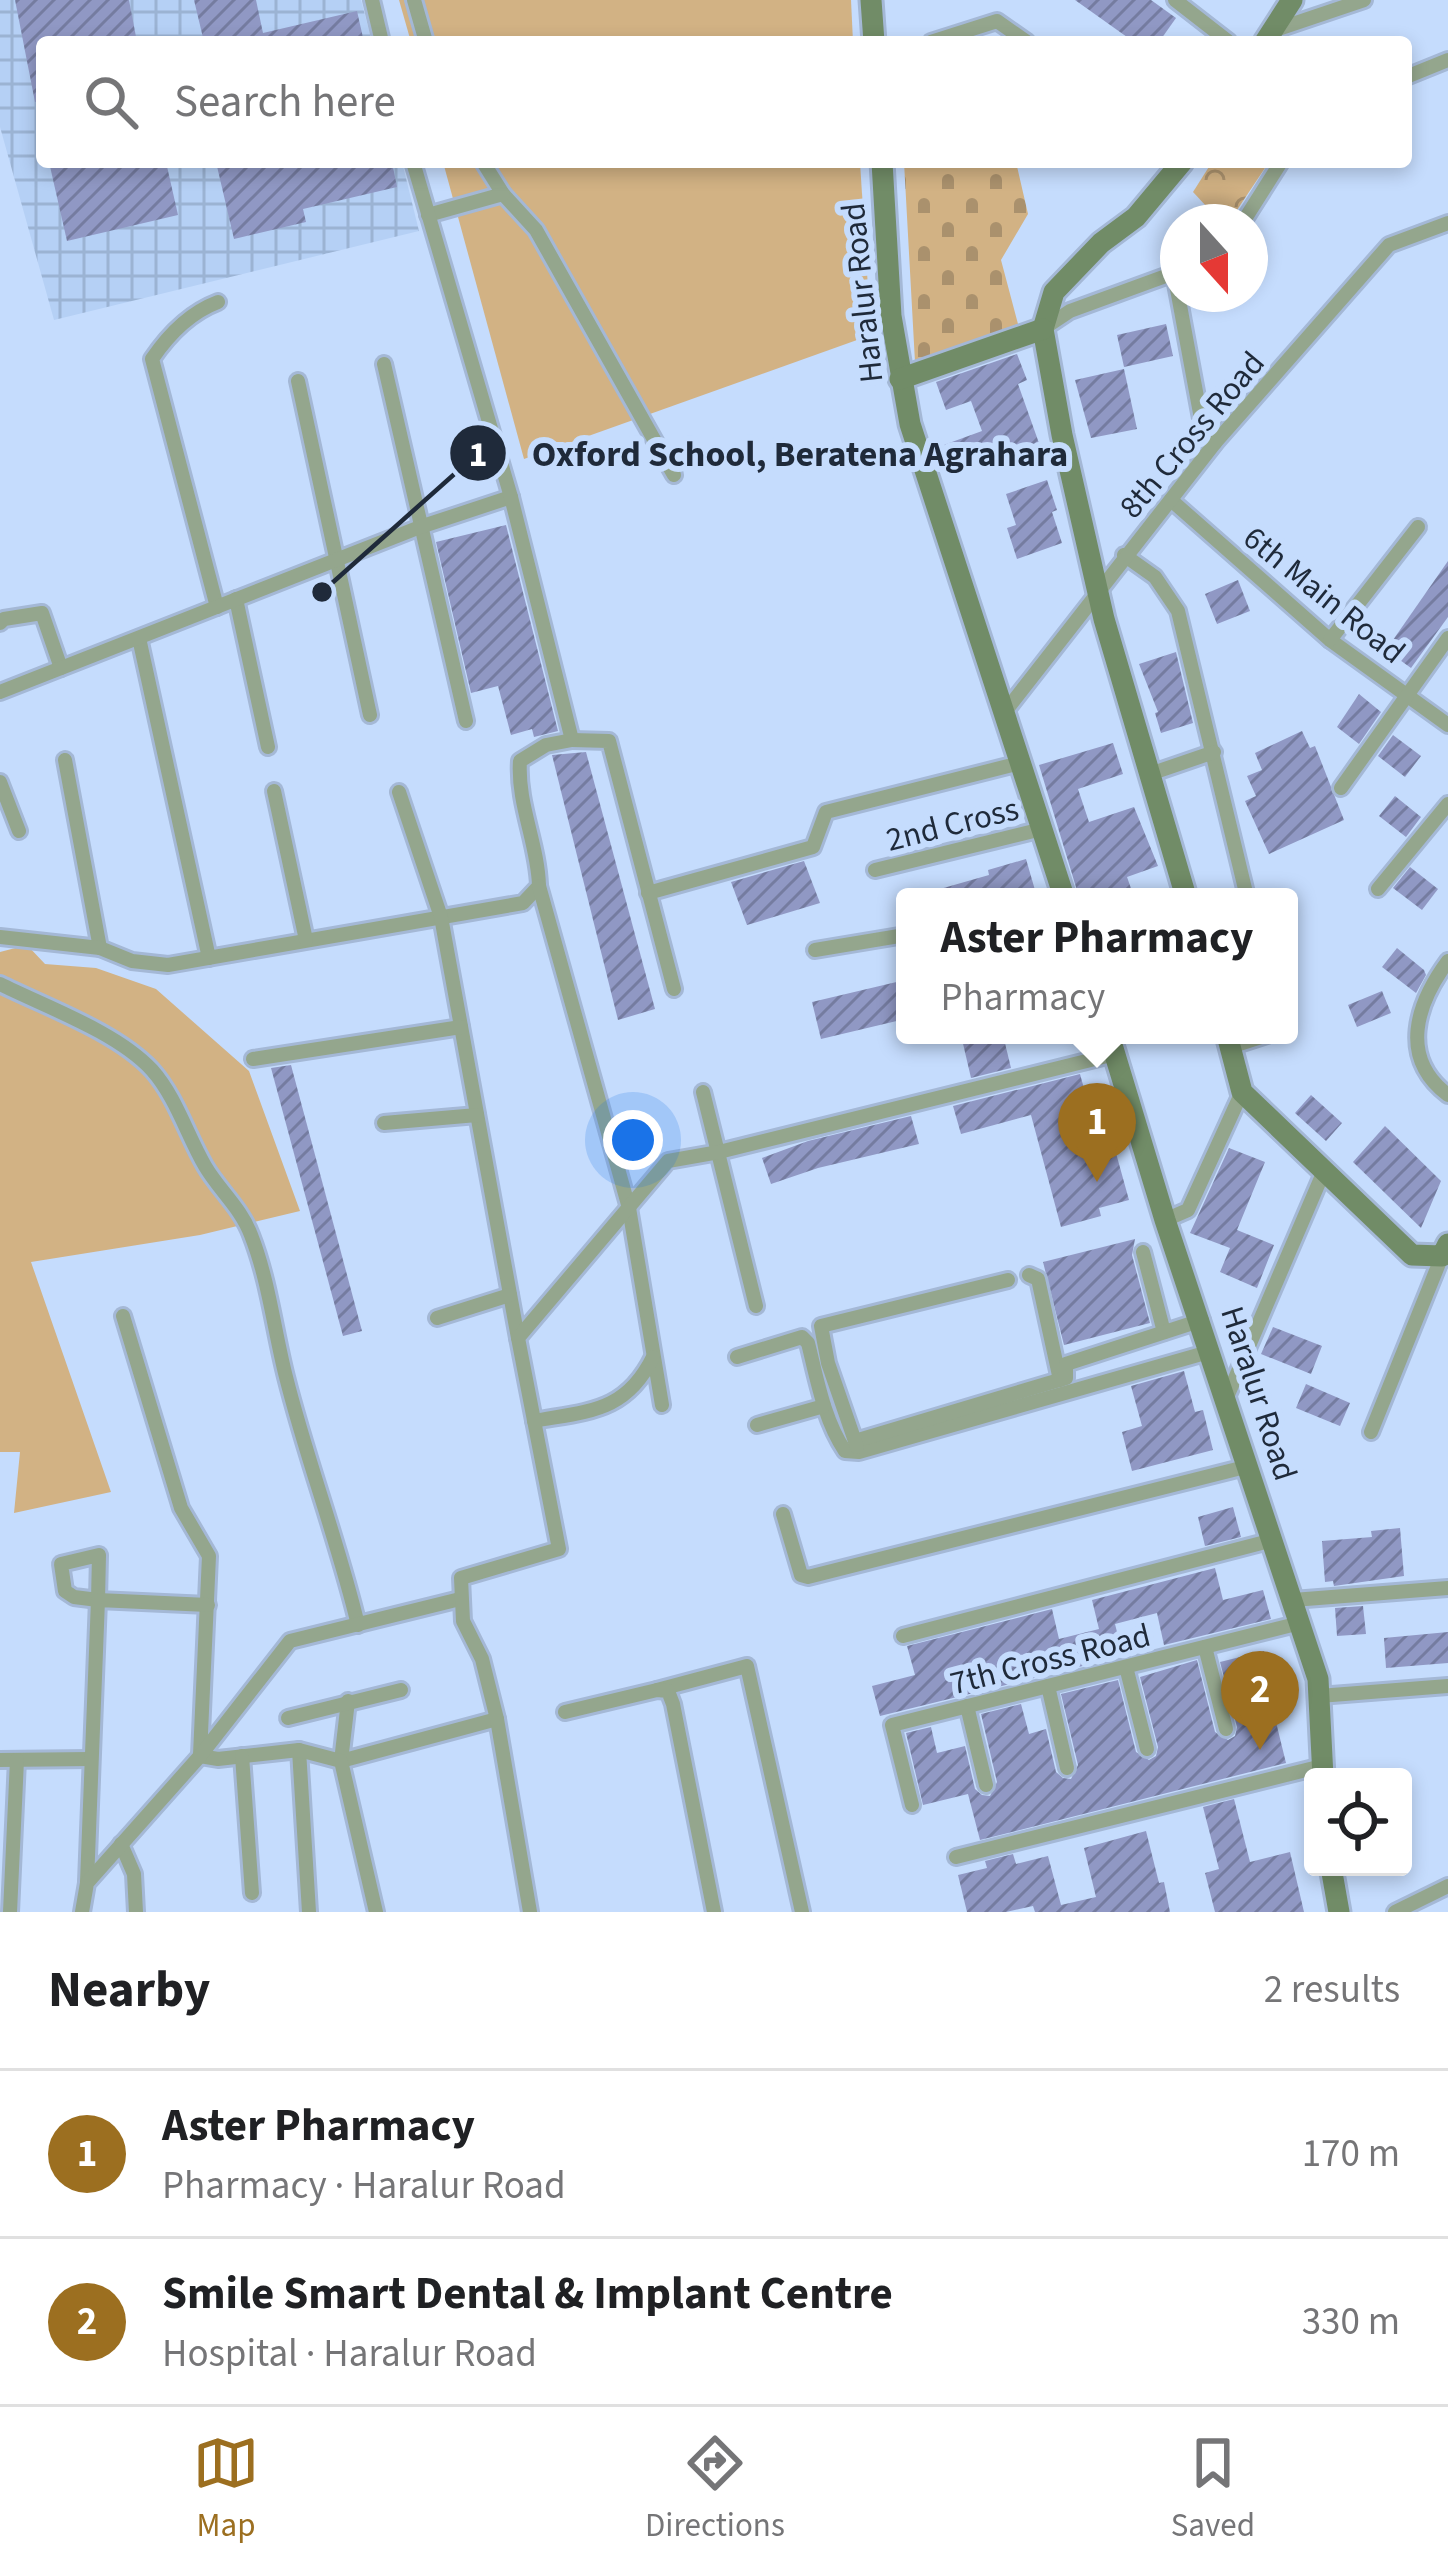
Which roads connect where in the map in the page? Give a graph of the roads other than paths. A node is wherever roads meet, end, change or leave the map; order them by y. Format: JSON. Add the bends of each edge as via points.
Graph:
{"nodes":[{"id":1,"x":372,"y":0,"type":"edge"},
{"id":2,"x":414,"y":0,"type":"edge"},
{"id":3,"x":871,"y":0,"type":"edge"},
{"id":4,"x":1175,"y":0,"type":"edge"},
{"id":5,"x":1292,"y":0,"type":"edge"},
{"id":6,"x":1364,"y":0,"type":"edge"},
{"id":7,"x":1305,"y":22,"type":"junction"},
{"id":8,"x":381,"y":36,"type":"edge"},
{"id":9,"x":424,"y":36,"type":"edge"},
{"id":10,"x":874,"y":36,"type":"edge"},
{"id":11,"x":949,"y":36,"type":"edge"},
{"id":12,"x":1020,"y":36,"type":"edge"},
{"id":13,"x":1221,"y":36,"type":"edge"},
{"id":14,"x":1269,"y":36,"type":"edge"},
{"id":15,"x":1270,"y":36,"type":"edge"},
{"id":16,"x":1309,"y":36,"type":"edge"},
{"id":17,"x":1448,"y":60,"type":"edge"},
{"id":18,"x":1412,"y":74,"type":"edge"},
{"id":19,"x":415,"y":168,"type":"edge"},
{"id":20,"x":487,"y":168,"type":"edge"},
{"id":21,"x":882,"y":168,"type":"edge"},
{"id":22,"x":1177,"y":168,"type":"edge"},
{"id":23,"x":1277,"y":168,"type":"edge"},
{"id":24,"x":503,"y":194,"type":"junction"},
{"id":25,"x":1255,"y":204,"type":"edge"},
{"id":26,"x":428,"y":214,"type":"junction"},
{"id":27,"x":1448,"y":223,"type":"edge"},
{"id":28,"x":1160,"y":278,"type":"edge"},
{"id":29,"x":218,"y":302,"type":"dead end"},
{"id":30,"x":1183,"y":312,"type":"edge"},
{"id":31,"x":1043,"y":329,"type":"junction"},
{"id":32,"x":384,"y":364,"type":"dead end"},
{"id":33,"x":900,"y":379,"type":"junction"},
{"id":34,"x":298,"y":381,"type":"dead end"},
{"id":35,"x":1215,"y":443,"type":"junction"},
{"id":36,"x":674,"y":475,"type":"dead end"},
{"id":37,"x":511,"y":497,"type":"junction"},
{"id":38,"x":1171,"y":500,"type":"junction"},
{"id":39,"x":1418,"y":526,"type":"dead end"},
{"id":40,"x":420,"y":527,"type":"junction"},
{"id":41,"x":1124,"y":555,"type":"junction"},
{"id":42,"x":338,"y":559,"type":"junction"},
{"id":43,"x":1098,"y":591,"type":"junction"},
{"id":44,"x":236,"y":599,"type":"junction"},
{"id":45,"x":217,"y":607,"type":"junction"},
{"id":46,"x":0,"y":623,"type":"edge"},
{"id":47,"x":139,"y":638,"type":"junction"},
{"id":48,"x":1448,"y":638,"type":"edge"},
{"id":49,"x":1330,"y":640,"type":"junction"},
{"id":50,"x":61,"y":668,"type":"junction"},
{"id":51,"x":0,"y":692,"type":"edge"},
{"id":52,"x":1406,"y":695,"type":"junction"},
{"id":53,"x":1004,"y":713,"type":"junction"},
{"id":54,"x":370,"y":715,"type":"dead end"},
{"id":55,"x":466,"y":721,"type":"dead end"},
{"id":56,"x":1448,"y":725,"type":"edge"},
{"id":57,"x":572,"y":740,"type":"junction"},
{"id":58,"x":268,"y":747,"type":"dead end"},
{"id":59,"x":1214,"y":752,"type":"junction"},
{"id":60,"x":64,"y":760,"type":"dead end"},
{"id":61,"x":1020,"y":763,"type":"junction"},
{"id":62,"x":1150,"y":774,"type":"junction"},
{"id":63,"x":0,"y":782,"type":"edge"},
{"id":64,"x":1341,"y":788,"type":"dead end"},
{"id":65,"x":274,"y":791,"type":"dead end"},
{"id":66,"x":399,"y":792,"type":"dead end"},
{"id":67,"x":1448,"y":804,"type":"edge"},
{"id":68,"x":1042,"y":829,"type":"junction"},
{"id":69,"x":19,"y":831,"type":"dead end"},
{"id":70,"x":875,"y":870,"type":"dead end"},
{"id":71,"x":539,"y":886,"type":"junction"},
{"id":72,"x":1057,"y":888,"type":"edge"},
{"id":73,"x":1183,"y":888,"type":"edge"},
{"id":74,"x":1244,"y":888,"type":"edge"},
{"id":75,"x":1378,"y":890,"type":"dead end"},
{"id":76,"x":648,"y":893,"type":"junction"},
{"id":77,"x":441,"y":917,"type":"junction"},
{"id":78,"x":896,"y":936,"type":"edge"},
{"id":79,"x":0,"y":937,"type":"edge"},
{"id":80,"x":306,"y":940,"type":"junction"},
{"id":81,"x":100,"y":948,"type":"junction"},
{"id":82,"x":815,"y":950,"type":"dead end"},
{"id":83,"x":209,"y":958,"type":"junction"},
{"id":84,"x":1448,"y":961,"type":"edge"},
{"id":85,"x":0,"y":984,"type":"edge"},
{"id":86,"x":674,"y":989,"type":"dead end"},
{"id":87,"x":461,"y":1028,"type":"junction"},
{"id":88,"x":1229,"y":1044,"type":"edge"},
{"id":89,"x":1112,"y":1045,"type":"edge"},
{"id":90,"x":254,"y":1059,"type":"dead end"},
{"id":91,"x":703,"y":1092,"type":"dead end"},
{"id":92,"x":1242,"y":1092,"type":"junction"},
{"id":93,"x":1448,"y":1095,"type":"edge"},
{"id":94,"x":477,"y":1115,"type":"junction"},
{"id":95,"x":383,"y":1123,"type":"dead end"},
{"id":96,"x":719,"y":1152,"type":"junction"},
{"id":97,"x":1324,"y":1172,"type":"junction"},
{"id":98,"x":628,"y":1208,"type":"junction"},
{"id":99,"x":1166,"y":1220,"type":"junction"},
{"id":100,"x":1445,"y":1250,"type":"edge"},
{"id":101,"x":1143,"y":1252,"type":"dead end"},
{"id":102,"x":1029,"y":1275,"type":"dead end"},
{"id":103,"x":1187,"y":1276,"type":"junction"},
{"id":104,"x":1009,"y":1280,"type":"dead end"},
{"id":105,"x":1152,"y":1287,"type":"junction"},
{"id":106,"x":510,"y":1295,"type":"junction"},
{"id":107,"x":756,"y":1306,"type":"dead end"},
{"id":108,"x":123,"y":1316,"type":"dead end"},
{"id":109,"x":437,"y":1318,"type":"dead end"},
{"id":110,"x":1202,"y":1321,"type":"junction"},
{"id":111,"x":1164,"y":1332,"type":"junction"},
{"id":112,"x":518,"y":1338,"type":"junction"},
{"id":113,"x":1211,"y":1351,"type":"junction"},
{"id":114,"x":653,"y":1357,"type":"junction"},
{"id":115,"x":736,"y":1357,"type":"dead end"},
{"id":116,"x":1060,"y":1379,"type":"junction"},
{"id":117,"x":1227,"y":1397,"type":"junction"},
{"id":118,"x":662,"y":1406,"type":"dead end"},
{"id":119,"x":824,"y":1406,"type":"junction"},
{"id":120,"x":534,"y":1421,"type":"junction"},
{"id":121,"x":757,"y":1425,"type":"dead end"},
{"id":122,"x":1371,"y":1432,"type":"dead end"},
{"id":123,"x":857,"y":1447,"type":"junction"},
{"id":124,"x":1249,"y":1466,"type":"junction"},
{"id":125,"x":783,"y":1514,"type":"dead end"},
{"id":126,"x":1273,"y":1540,"type":"junction"},
{"id":127,"x":1448,"y":1588,"type":"edge"},
{"id":128,"x":460,"y":1598,"type":"junction"},
{"id":129,"x":1293,"y":1600,"type":"junction"},
{"id":130,"x":208,"y":1605,"type":"junction"},
{"id":131,"x":358,"y":1624,"type":"junction"},
{"id":132,"x":1300,"y":1624,"type":"junction"},
{"id":133,"x":903,"y":1636,"type":"dead end"},
{"id":134,"x":1205,"y":1647,"type":"junction"},
{"id":135,"x":1126,"y":1667,"type":"junction"},
{"id":136,"x":1048,"y":1686,"type":"junction"},
{"id":137,"x":1448,"y":1687,"type":"edge"},
{"id":138,"x":401,"y":1690,"type":"dead end"},
{"id":139,"x":657,"y":1690,"type":"junction"},
{"id":140,"x":1319,"y":1696,"type":"junction"},
{"id":141,"x":348,"y":1701,"type":"junction"},
{"id":142,"x":967,"y":1706,"type":"junction"},
{"id":143,"x":565,"y":1712,"type":"dead end"},
{"id":144,"x":287,"y":1718,"type":"dead end"},
{"id":145,"x":496,"y":1719,"type":"junction"},
{"id":146,"x":1226,"y":1730,"type":"dead end"},
{"id":147,"x":1147,"y":1749,"type":"dead end"},
{"id":148,"x":298,"y":1750,"type":"junction"},
{"id":149,"x":200,"y":1756,"type":"junction"},
{"id":150,"x":242,"y":1756,"type":"junction"},
{"id":151,"x":91,"y":1759,"type":"junction"},
{"id":152,"x":0,"y":1760,"type":"edge"},
{"id":153,"x":17,"y":1760,"type":"junction"},
{"id":154,"x":341,"y":1761,"type":"junction"},
{"id":155,"x":1067,"y":1768,"type":"dead end"},
{"id":156,"x":1323,"y":1768,"type":"edge"},
{"id":157,"x":1304,"y":1775,"type":"edge"},
{"id":158,"x":986,"y":1785,"type":"dead end"},
{"id":159,"x":912,"y":1805,"type":"dead end"},
{"id":160,"x":122,"y":1844,"type":"junction"},
{"id":161,"x":956,"y":1857,"type":"dead end"},
{"id":162,"x":1333,"y":1876,"type":"edge"},
{"id":163,"x":87,"y":1883,"type":"junction"},
{"id":164,"x":1448,"y":1886,"type":"edge"},
{"id":165,"x":252,"y":1893,"type":"dead end"},
{"id":166,"x":10,"y":1912,"type":"edge"},
{"id":167,"x":82,"y":1912,"type":"edge"},
{"id":168,"x":136,"y":1912,"type":"edge"},
{"id":169,"x":309,"y":1912,"type":"edge"},
{"id":170,"x":376,"y":1912,"type":"edge"},
{"id":171,"x":530,"y":1912,"type":"edge"},
{"id":172,"x":714,"y":1912,"type":"edge"},
{"id":173,"x":802,"y":1912,"type":"edge"},
{"id":174,"x":1339,"y":1912,"type":"edge"},
{"id":175,"x":1395,"y":1912,"type":"edge"}],
"edges":[{"from":1,"to":8,"type":"street"},
{"from":2,"to":9,"type":"street"},
{"from":3,"to":10,"type":"street"},
{"from":4,"to":13,"type":"street"},
{"from":5,"to":14,"type":"street"},
{"from":6,"to":7,"type":"street"},
{"from":7,"to":15,"type":"street"},
{"from":7,"to":16,"type":"street"},
{"from":11,"to":12,"type":"street","via":[[997,20]]},
{"from":17,"to":18,"type":"street"},
{"from":19,"to":26,"type":"street"},
{"from":20,"to":24,"type":"street"},
{"from":21,"to":33,"type":"street","name":"Haralur Road"},
{"from":22,"to":31,"type":"street","via":[[1054,292]]},
{"from":23,"to":25,"type":"street"},
{"from":24,"to":26,"type":"street"},
{"from":24,"to":36,"type":"street","via":[[536,230]]},
{"from":26,"to":37,"type":"street"},
{"from":27,"to":35,"type":"street","name":"8th Cross Road","via":[[1389,245]]},
{"from":28,"to":31,"type":"street"},
{"from":29,"to":45,"type":"street","via":[[169,334],[152,359]]},
{"from":30,"to":35,"type":"street","via":[[1202,424]]},
{"from":31,"to":33,"type":"street"},
{"from":31,"to":43,"type":"street"},
{"from":32,"to":40,"type":"street"},
{"from":33,"to":53,"type":"street","name":"Haralur Road"},
{"from":34,"to":42,"type":"street"},
{"from":35,"to":38,"type":"street","name":"8th Cross Road"},
{"from":37,"to":40,"type":"street"},
{"from":37,"to":57,"type":"street"},
{"from":38,"to":41,"type":"street","name":"8th Cross Road"},
{"from":38,"to":49,"type":"street","name":"6th Main Road"},
{"from":39,"to":49,"type":"street"},
{"from":40,"to":42,"type":"street"},
{"from":40,"to":55,"type":"street"},
{"from":41,"to":43,"type":"street","name":"8th Cross Road"},
{"from":41,"to":59,"type":"street","via":[[1155,577],[1178,611]]},
{"from":42,"to":44,"type":"street"},
{"from":42,"to":54,"type":"street"},
{"from":43,"to":53,"type":"street","name":"8th Cross Road"},
{"from":43,"to":62,"type":"street"},
{"from":44,"to":45,"type":"street"},
{"from":44,"to":58,"type":"street"},
{"from":45,"to":47,"type":"street"},
{"from":46,"to":50,"type":"street","via":[[42,613]]},
{"from":47,"to":50,"type":"street"},
{"from":47,"to":83,"type":"street"},
{"from":48,"to":52,"type":"street"},
{"from":49,"to":52,"type":"street","name":"6th Main Road"},
{"from":50,"to":51,"type":"street"},
{"from":52,"to":56,"type":"street","name":"6th Main Road"},
{"from":52,"to":64,"type":"street"},
{"from":53,"to":61,"type":"street","name":"Haralur Road"},
{"from":57,"to":71,"type":"street","via":[[520,761]]},
{"from":57,"to":76,"type":"street","via":[[609,740]]},
{"from":59,"to":62,"type":"street"},
{"from":59,"to":74,"type":"street"},
{"from":60,"to":81,"type":"street"},
{"from":61,"to":68,"type":"street","name":"Haralur Road"},
{"from":61,"to":76,"type":"street","via":[[826,812],[813,847]]},
{"from":62,"to":73,"type":"street"},
{"from":63,"to":69,"type":"street"},
{"from":65,"to":80,"type":"street"},
{"from":66,"to":77,"type":"street"},
{"from":67,"to":75,"type":"street"},
{"from":68,"to":70,"type":"street","name":"2nd Cross"},
{"from":68,"to":72,"type":"street","name":"Haralur Road"},
{"from":71,"to":77,"type":"street","via":[[523,903]]},
{"from":71,"to":98,"type":"street"},
{"from":76,"to":86,"type":"street"},
{"from":77,"to":80,"type":"street"},
{"from":77,"to":87,"type":"street"},
{"from":78,"to":82,"type":"street"},
{"from":79,"to":81,"type":"street"},
{"from":80,"to":83,"type":"street"},
{"from":81,"to":83,"type":"street","via":[[168,965]]},
{"from":84,"to":93,"type":"street","via":[[1415,1030],[1420,1056]]},
{"from":85,"to":131,"type":"street","via":[[151,1069],[241,1214]]},
{"from":87,"to":90,"type":"street"},
{"from":87,"to":94,"type":"street"},
{"from":88,"to":92,"type":"street"},
{"from":89,"to":96,"type":"street"},
{"from":89,"to":99,"type":"street","name":"Haralur Road"},
{"from":91,"to":96,"type":"street"},
{"from":92,"to":97,"type":"street"},
{"from":92,"to":99,"type":"street","via":[[1188,1210]]},
{"from":94,"to":95,"type":"street"},
{"from":94,"to":106,"type":"street"},
{"from":96,"to":98,"type":"street","via":[[668,1160]]},
{"from":96,"to":107,"type":"street"},
{"from":97,"to":100,"type":"street","via":[[1412,1255]]},
{"from":97,"to":117,"type":"street"},
{"from":98,"to":112,"type":"street"},
{"from":98,"to":114,"type":"street"},
{"from":99,"to":103,"type":"street","name":"Haralur Road"},
{"from":100,"to":122,"type":"street"},
{"from":101,"to":105,"type":"street"},
{"from":102,"to":116,"type":"street","via":[[1038,1279]]},
{"from":103,"to":105,"type":"street"},
{"from":103,"to":110,"type":"street","name":"Haralur Road"},
{"from":104,"to":123,"type":"street","via":[[821,1326]]},
{"from":105,"to":111,"type":"street"},
{"from":106,"to":109,"type":"street"},
{"from":106,"to":112,"type":"street"},
{"from":108,"to":130,"type":"street","via":[[181,1508],[206,1545]]},
{"from":110,"to":111,"type":"street"},
{"from":110,"to":113,"type":"street","name":"Haralur Road"},
{"from":111,"to":116,"type":"street","via":[[1066,1364]]},
{"from":112,"to":120,"type":"street"},
{"from":113,"to":117,"type":"street","name":"Haralur Road"},
{"from":113,"to":123,"type":"street"},
{"from":114,"to":118,"type":"street"},
{"from":114,"to":120,"type":"street","via":[[634,1390],[618,1400]]},
{"from":115,"to":119,"type":"street","via":[[802,1337]]},
{"from":116,"to":123,"type":"street"},
{"from":117,"to":124,"type":"street","name":"Haralur Road"},
{"from":119,"to":121,"type":"street"},
{"from":119,"to":123,"type":"street","via":[[844,1450]]},
{"from":120,"to":128,"type":"street","via":[[559,1550],[461,1578]]},
{"from":124,"to":125,"type":"street","via":[[808,1576],[796,1566]]},
{"from":124,"to":126,"type":"street","name":"Haralur Road"},
{"from":126,"to":129,"type":"street","name":"Haralur Road"},
{"from":126,"to":133,"type":"street"},
{"from":127,"to":129,"type":"street"},
{"from":128,"to":131,"type":"street"},
{"from":128,"to":145,"type":"street"},
{"from":129,"to":132,"type":"street","name":"Haralur Road"},
{"from":130,"to":149,"type":"street"},
{"from":130,"to":151,"type":"street","via":[[98,1600]]},
{"from":131,"to":149,"type":"street","via":[[290,1641]]},
{"from":132,"to":134,"type":"street","name":"7th Cross Road"},
{"from":132,"to":140,"type":"street","name":"Haralur Road"},
{"from":134,"to":135,"type":"street","name":"7th Cross Road"},
{"from":134,"to":146,"type":"street"},
{"from":135,"to":136,"type":"street","name":"7th Cross Road"},
{"from":135,"to":147,"type":"street"},
{"from":136,"to":142,"type":"street","name":"7th Cross Road"},
{"from":136,"to":155,"type":"street"},
{"from":137,"to":140,"type":"street"},
{"from":138,"to":141,"type":"street"},
{"from":139,"to":143,"type":"street"},
{"from":139,"to":172,"type":"street","via":[[668,1691],[674,1704]]},
{"from":139,"to":173,"type":"street","via":[[747,1666]]},
{"from":140,"to":156,"type":"street","name":"Haralur Road"},
{"from":141,"to":144,"type":"street"},
{"from":141,"to":154,"type":"street"},
{"from":142,"to":158,"type":"street"},
{"from":142,"to":159,"type":"street","name":"7th Cross Road","via":[[892,1725]]},
{"from":145,"to":154,"type":"street"},
{"from":145,"to":171,"type":"street"},
{"from":148,"to":150,"type":"street"},
{"from":148,"to":154,"type":"street"},
{"from":148,"to":169,"type":"street"},
{"from":149,"to":150,"type":"street"},
{"from":149,"to":160,"type":"street"},
{"from":150,"to":165,"type":"street"},
{"from":151,"to":153,"type":"street"},
{"from":151,"to":163,"type":"street"},
{"from":152,"to":153,"type":"street"},
{"from":153,"to":166,"type":"street"},
{"from":154,"to":170,"type":"street"},
{"from":157,"to":161,"type":"street"},
{"from":160,"to":163,"type":"street"},
{"from":160,"to":168,"type":"street"},
{"from":162,"to":174,"type":"street"},
{"from":163,"to":167,"type":"street"},
{"from":164,"to":175,"type":"street"}]}
